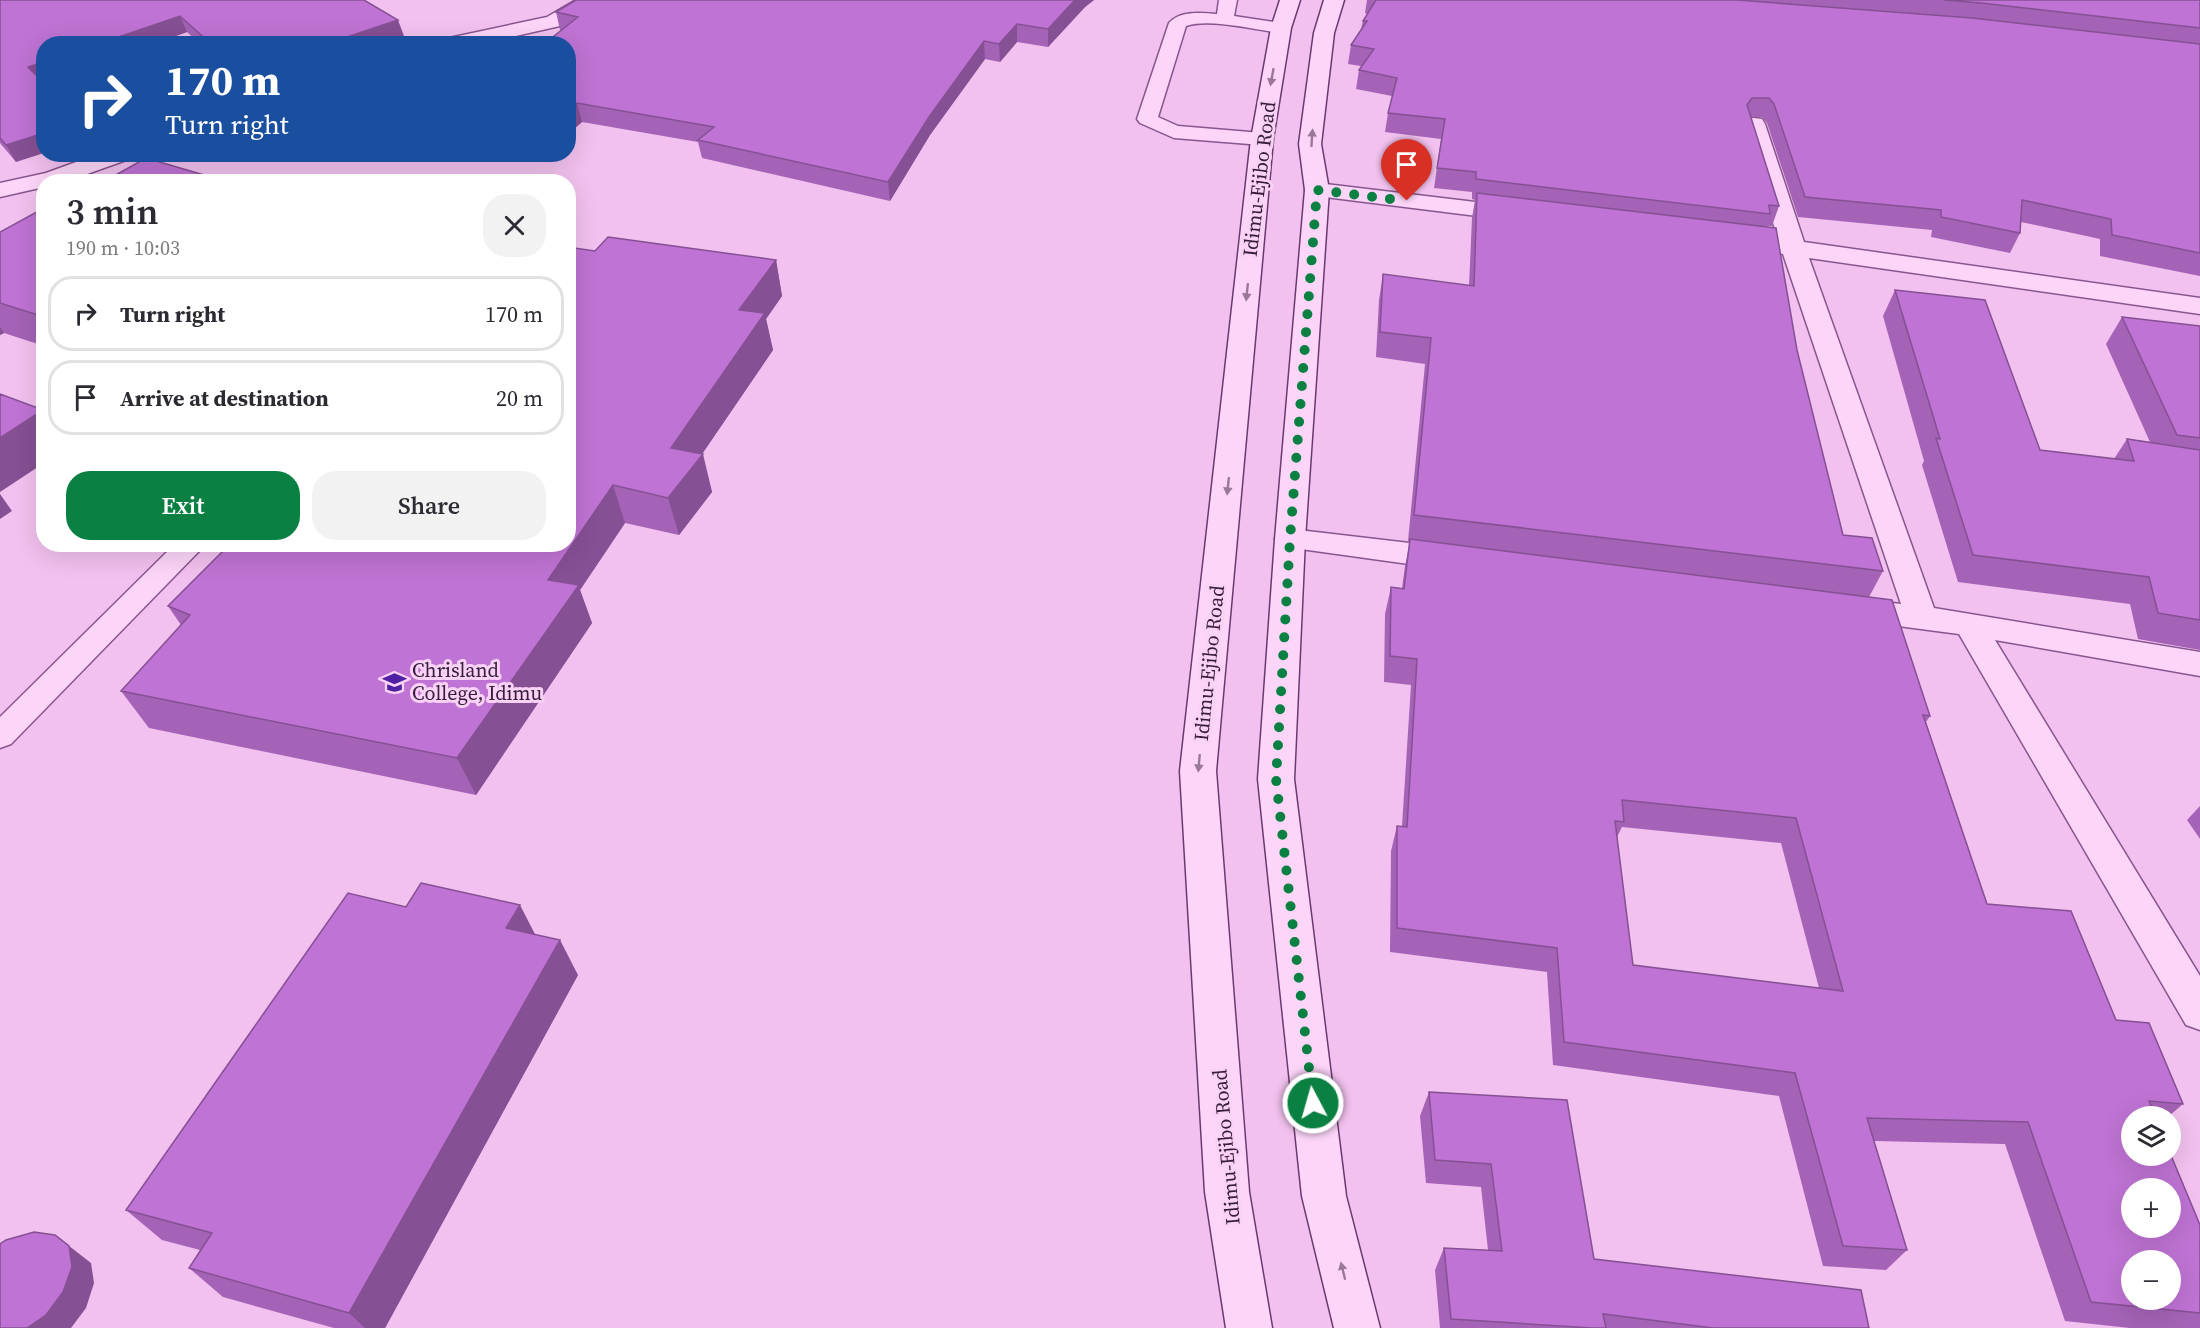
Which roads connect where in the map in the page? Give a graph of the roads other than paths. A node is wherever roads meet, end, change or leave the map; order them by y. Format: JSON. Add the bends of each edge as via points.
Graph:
{"nodes":[{"id":1,"x":590,"y":0,"type":"edge"},
{"id":2,"x":1228,"y":0,"type":"edge"},
{"id":3,"x":1334,"y":0,"type":"edge"},
{"id":4,"x":1285,"y":14,"type":"edge"},
{"id":5,"x":1225,"y":20,"type":"junction"},
{"id":6,"x":487,"y":36,"type":"edge"},
{"id":7,"x":1754,"y":124,"type":"edge"},
{"id":8,"x":1262,"y":139,"type":"junction"},
{"id":9,"x":98,"y":162,"type":"edge"},
{"id":10,"x":64,"y":174,"type":"edge"},
{"id":11,"x":36,"y":182,"type":"edge"},
{"id":12,"x":0,"y":190,"type":"edge"},
{"id":13,"x":1317,"y":190,"type":"junction"},
{"id":14,"x":1538,"y":216,"type":"edge"},
{"id":15,"x":1712,"y":237,"type":"edge"},
{"id":16,"x":1793,"y":247,"type":"junction"},
{"id":17,"x":2200,"y":306,"type":"edge"},
{"id":18,"x":1290,"y":539,"type":"junction"},
{"id":19,"x":184,"y":552,"type":"edge"},
{"id":20,"x":1481,"y":562,"type":"edge"},
{"id":21,"x":1826,"y":606,"type":"edge"},
{"id":22,"x":1921,"y":617,"type":"junction"},
{"id":23,"x":1970,"y":624,"type":"junction"},
{"id":24,"x":2200,"y":664,"type":"edge"},
{"id":25,"x":0,"y":736,"type":"edge"},
{"id":26,"x":2200,"y":1012,"type":"edge"},
{"id":27,"x":1249,"y":1328,"type":"edge"},
{"id":28,"x":1358,"y":1328,"type":"edge"}],
"edges":[{"from":1,"to":6,"type":"main road","via":[[553,22]]},
{"from":2,"to":5,"type":"lane"},
{"from":13,"to":3,"type":"main road","one_way":true,"via":[[1310,144],[1324,33]]},
{"from":4,"to":5,"type":"lane"},
{"from":4,"to":8,"type":"main road","name":"Idimu-Ejibo Road","one_way":true},
{"from":5,"to":8,"type":"lane","via":[[1192,18],[1178,23],[1147,119],[1174,132]]},
{"from":7,"to":16,"type":"main road"},
{"from":8,"to":27,"type":"main road","name":"Idimu-Ejibo Road","one_way":true,"via":[[1198,771],[1227,1192]]},
{"from":9,"to":10,"type":"main road"},
{"from":11,"to":12,"type":"main road"},
{"from":13,"to":14,"type":"main road"},
{"from":13,"to":18,"type":"main road"},
{"from":15,"to":16,"type":"main road"},
{"from":16,"to":17,"type":"main road"},
{"from":16,"to":22,"type":"main road"},
{"from":18,"to":20,"type":"main road"},
{"from":28,"to":18,"type":"main road","one_way":true,"via":[[1324,1196],[1276,779]]},
{"from":19,"to":25,"type":"lane"},
{"from":21,"to":22,"type":"main road"},
{"from":22,"to":23,"type":"main road"},
{"from":23,"to":24,"type":"main road"},
{"from":23,"to":26,"type":"main road"}]}
